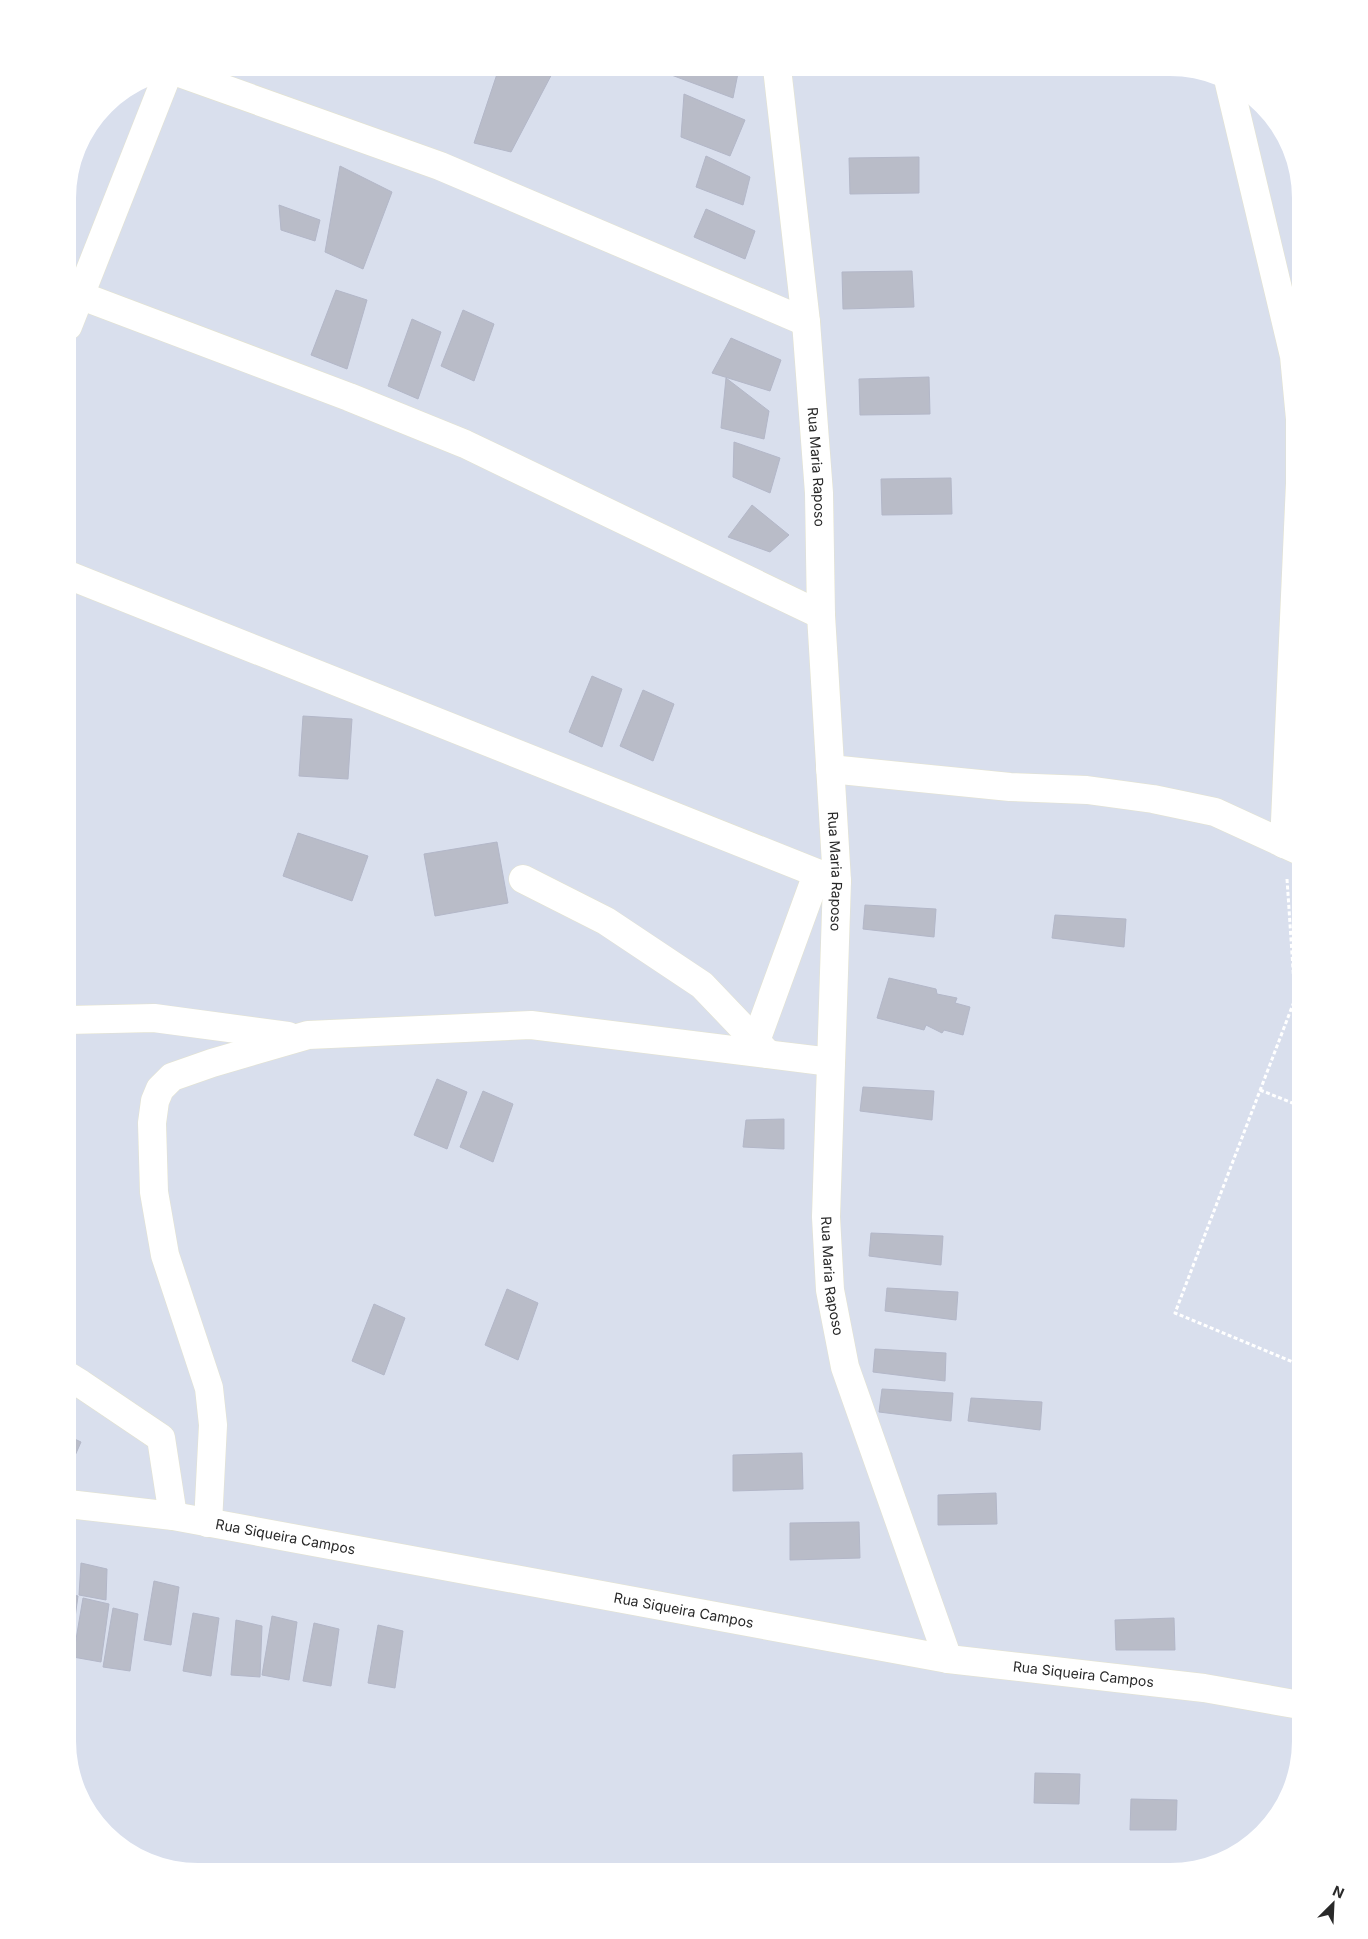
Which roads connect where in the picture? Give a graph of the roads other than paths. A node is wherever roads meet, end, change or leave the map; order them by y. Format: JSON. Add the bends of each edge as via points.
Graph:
{"nodes":[{"id":1,"x":190,"y":77,"type":"edge"},
{"id":2,"x":778,"y":77,"type":"edge"},
{"id":3,"x":165,"y":80,"type":"edge"},
{"id":4,"x":1232,"y":93,"type":"edge"},
{"id":5,"x":79,"y":295,"type":"junction"},
{"id":6,"x":77,"y":301,"type":"edge"},
{"id":7,"x":806,"y":322,"type":"junction"},
{"id":8,"x":1292,"y":336,"type":"edge"},
{"id":9,"x":77,"y":577,"type":"edge"},
{"id":10,"x":821,"y":615,"type":"junction"},
{"id":11,"x":830,"y":769,"type":"junction"},
{"id":12,"x":1292,"y":848,"type":"edge"},
{"id":13,"x":827,"y":877,"type":"junction"},
{"id":14,"x":523,"y":879,"type":"dead end"},
{"id":15,"x":76,"y":1020,"type":"edge"},
{"id":16,"x":297,"y":1037,"type":"junction"},
{"id":17,"x":762,"y":1048,"type":"junction"},
{"id":18,"x":831,"y":1062,"type":"junction"},
{"id":19,"x":76,"y":1381,"type":"edge"},
{"id":20,"x":76,"y":1505,"type":"edge"},
{"id":21,"x":173,"y":1516,"type":"junction"},
{"id":22,"x":208,"y":1523,"type":"junction"},
{"id":23,"x":948,"y":1659,"type":"junction"},
{"id":24,"x":1292,"y":1704,"type":"edge"}],
"edges":[{"from":1,"to":7,"type":"street","via":[[440,166]]},
{"from":2,"to":7,"type":"street","name":"Rua Maria Raposo"},
{"from":3,"to":5,"type":"street"},
{"from":4,"to":8,"type":"street"},
{"from":5,"to":6,"type":"street"},
{"from":5,"to":10,"type":"street","via":[[465,444]]},
{"from":7,"to":10,"type":"street","name":"Rua Maria Raposo","via":[[819,493]]},
{"from":9,"to":13,"type":"street"},
{"from":10,"to":11,"type":"street","name":"Rua Maria Raposo"},
{"from":11,"to":12,"type":"street","via":[[1010,787],[1087,790],[1153,799],[1215,812]]},
{"from":11,"to":13,"type":"street","name":"Rua Maria Raposo"},
{"from":13,"to":17,"type":"street"},
{"from":13,"to":18,"type":"street","name":"Rua Maria Raposo"},
{"from":14,"to":17,"type":"street","via":[[606,922],[702,985]]},
{"from":15,"to":16,"type":"street","via":[[154,1018]]},
{"from":16,"to":17,"type":"street","via":[[531,1025]]},
{"from":16,"to":22,"type":"street","via":[[172,1077],[160,1088],[154,1101],[154,1192],[159,1226],[165,1255],[209,1388],[213,1425]]},
{"from":17,"to":18,"type":"street"},
{"from":18,"to":23,"type":"street","name":"Rua Maria Raposo","via":[[826,1217],[830,1290],[845,1367]]},
{"from":19,"to":21,"type":"street","via":[[161,1438]]},
{"from":20,"to":21,"type":"street","name":"Rua Siqueira Campos"},
{"from":21,"to":22,"type":"street","name":"Rua Siqueira Campos"},
{"from":22,"to":23,"type":"street","name":"Rua Siqueira Campos"},
{"from":23,"to":24,"type":"street","name":"Rua Siqueira Campos","via":[[1204,1688]]}]}
